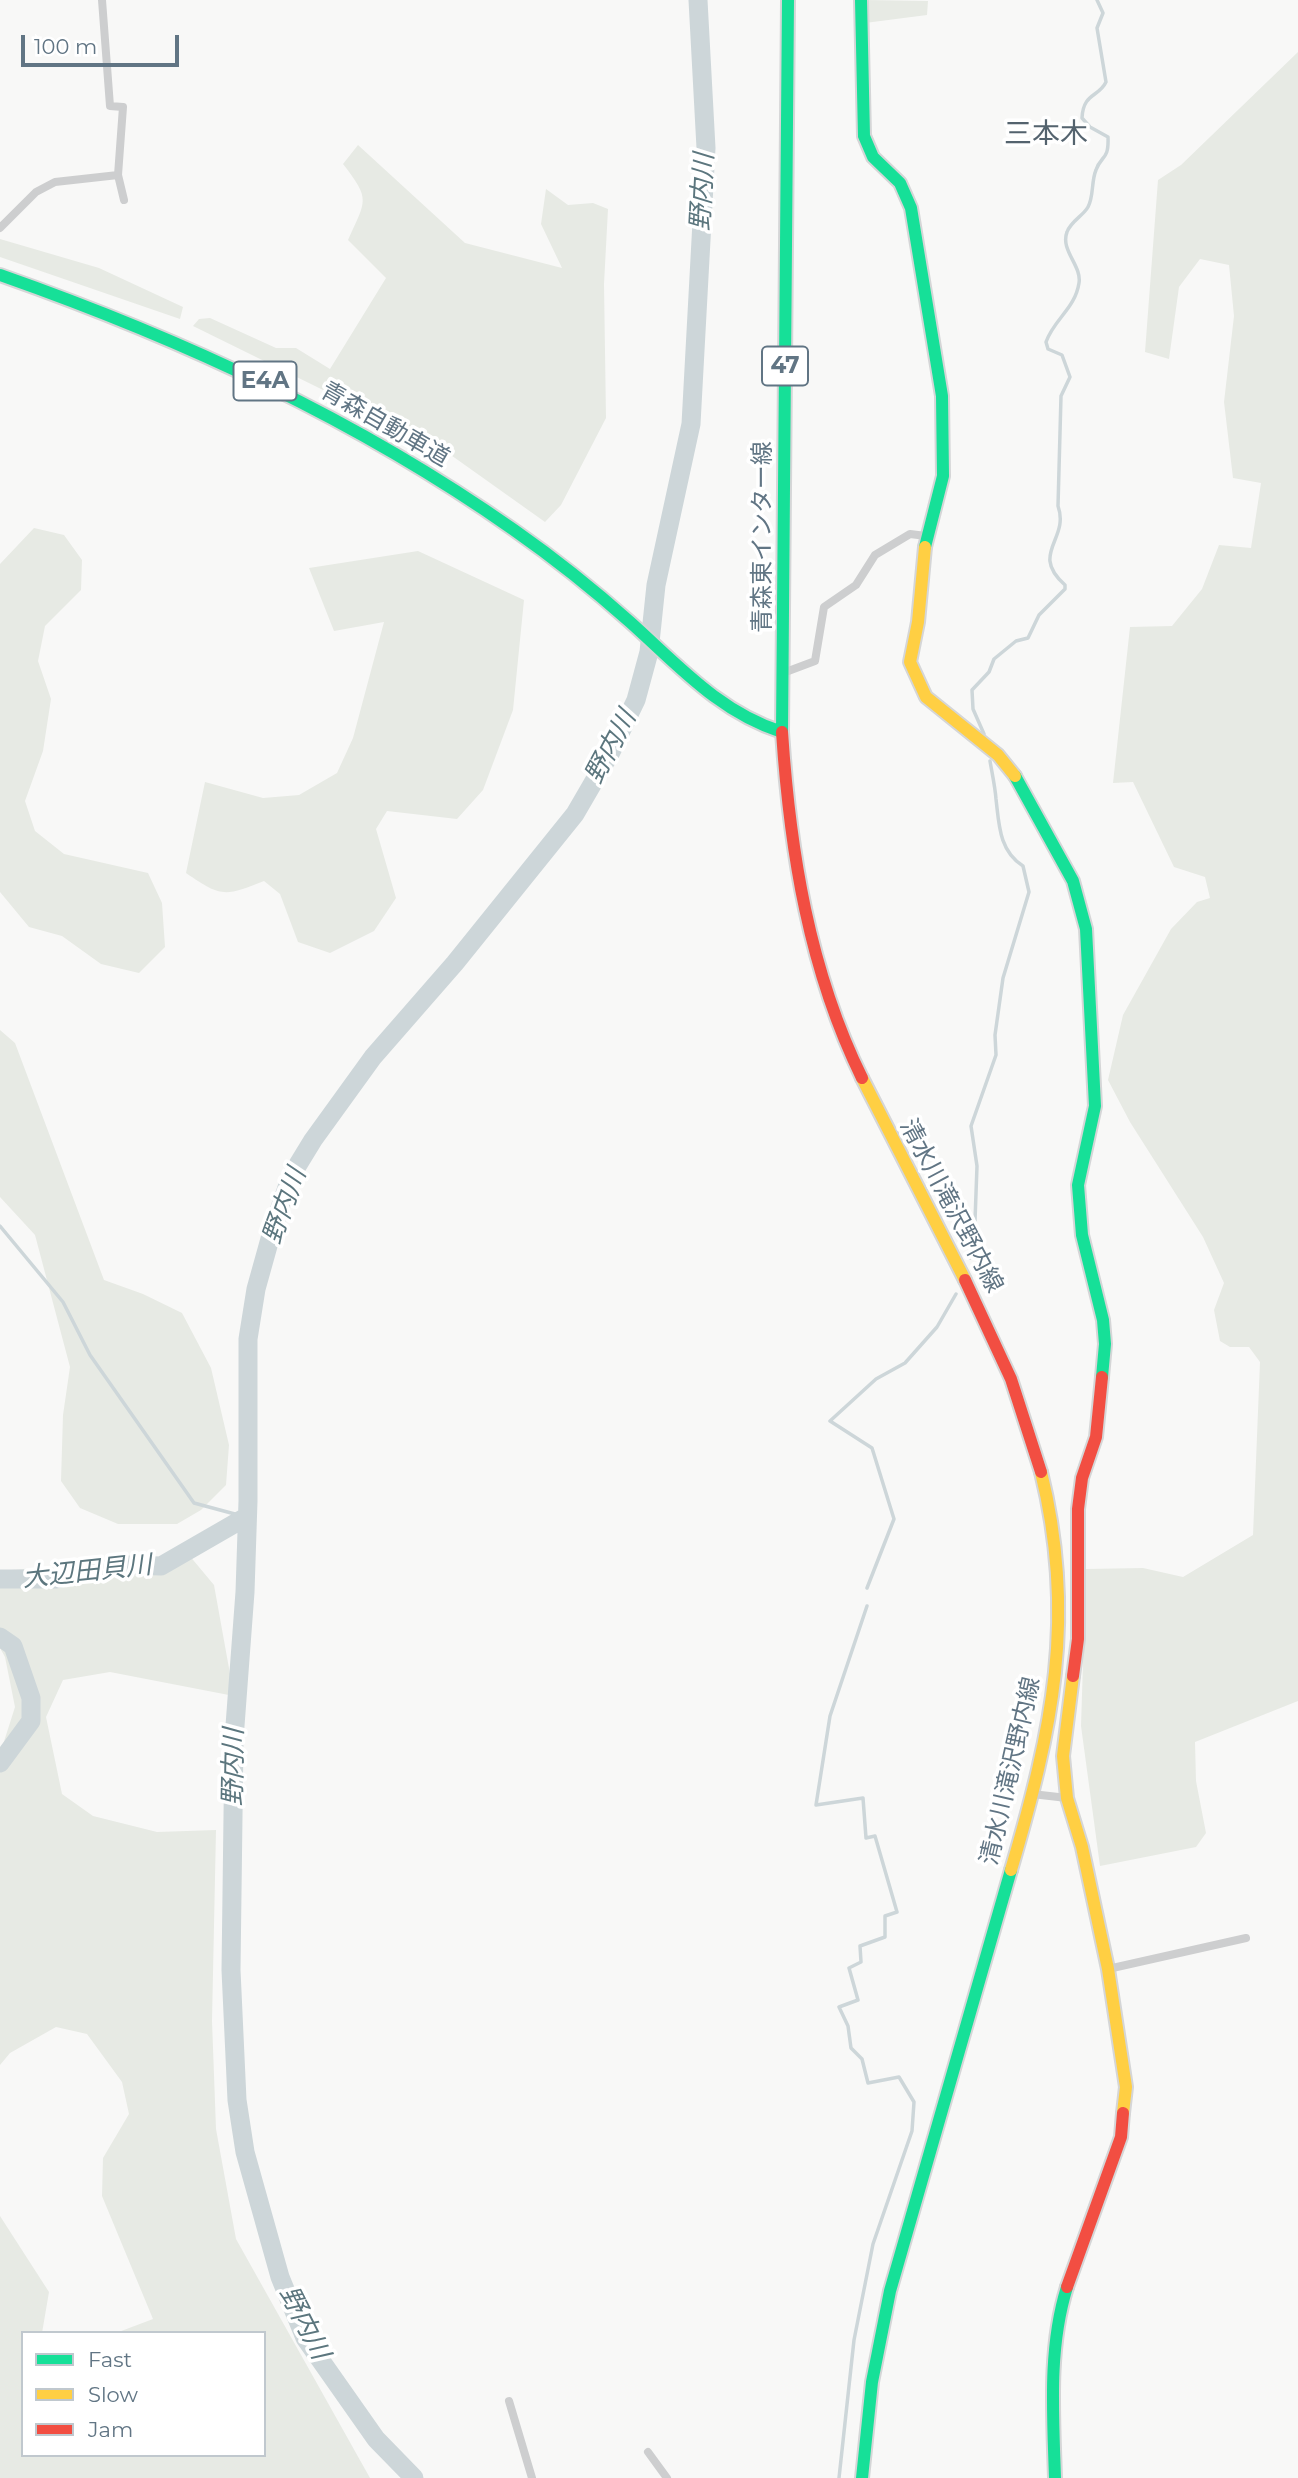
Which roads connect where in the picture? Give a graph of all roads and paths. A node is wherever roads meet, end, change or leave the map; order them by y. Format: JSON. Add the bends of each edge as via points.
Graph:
{"nodes":[{"id":1,"x":102,"y":0,"type":"edge"},
{"id":2,"x":788,"y":0,"type":"edge"},
{"id":3,"x":861,"y":0,"type":"edge"},
{"id":4,"x":118,"y":175,"type":"junction"},
{"id":5,"x":124,"y":200,"type":"dead end"},
{"id":6,"x":0,"y":228,"type":"edge"},
{"id":7,"x":0,"y":275,"type":"edge"},
{"id":8,"x":926,"y":536,"type":"junction"},
{"id":9,"x":783,"y":673,"type":"junction"},
{"id":10,"x":782,"y":732,"type":"junction"},
{"id":11,"x":1032,"y":1794,"type":"junction"},
{"id":12,"x":1067,"y":1798,"type":"junction"},
{"id":13,"x":1246,"y":1938,"type":"dead end"},
{"id":14,"x":1108,"y":1969,"type":"junction"},
{"id":15,"x":509,"y":2401,"type":"dead end"},
{"id":16,"x":648,"y":2452,"type":"dead end"},
{"id":17,"x":532,"y":2478,"type":"edge"},
{"id":18,"x":667,"y":2478,"type":"edge"},
{"id":19,"x":862,"y":2478,"type":"edge"},
{"id":20,"x":1055,"y":2478,"type":"edge"}],
"edges":[{"from":1,"to":4,"type":"street","via":[[110,106],[123,107]]},
{"from":2,"to":9,"type":"main road","name":"青森東インター線","number":"47"},
{"from":3,"to":8,"type":"main road","via":[[864,136],[873,157],[900,183],[911,208],[942,396],[943,476]]},
{"from":4,"to":5,"type":"street"},
{"from":4,"to":6,"type":"street","via":[[55,182],[36,192]]},
{"from":7,"to":10,"type":"main road","name":"青森自動車道","number":"E4A","via":[[155,332],[258,378],[349,426],[547,554],[743,719]]},
{"from":8,"to":9,"type":"street","via":[[910,534],[875,555],[856,585],[824,607],[815,661]]},
{"from":8,"to":12,"type":"main road","via":[[910,662],[914,676],[932,704],[998,755],[1017,778],[1073,881],[1087,929],[1095,1106],[1077,1185],[1104,1344],[1096,1437],[1082,1478],[1078,1509],[1078,1639],[1063,1756]]},
{"from":9,"to":10,"type":"main road","name":"青森東インター線","number":"47"},
{"from":10,"to":11,"type":"main road","name":"清水川滝沢野内線","via":[[796,878],[811,946],[833,1013],[884,1125],[1003,1353],[1031,1424],[1042,1467],[1060,1583],[1060,1636],[1053,1696]]},
{"from":11,"to":12,"type":"street"},
{"from":11,"to":19,"type":"main road","name":"清水川滝沢野内線","via":[[900,2254],[874,2370]]},
{"from":12,"to":14,"type":"main road"},
{"from":13,"to":14,"type":"street"},
{"from":14,"to":20,"type":"main road","via":[[1126,2088],[1121,2137],[1066,2290],[1058,2325]]},
{"from":15,"to":17,"type":"street"},
{"from":16,"to":18,"type":"street"}]}
